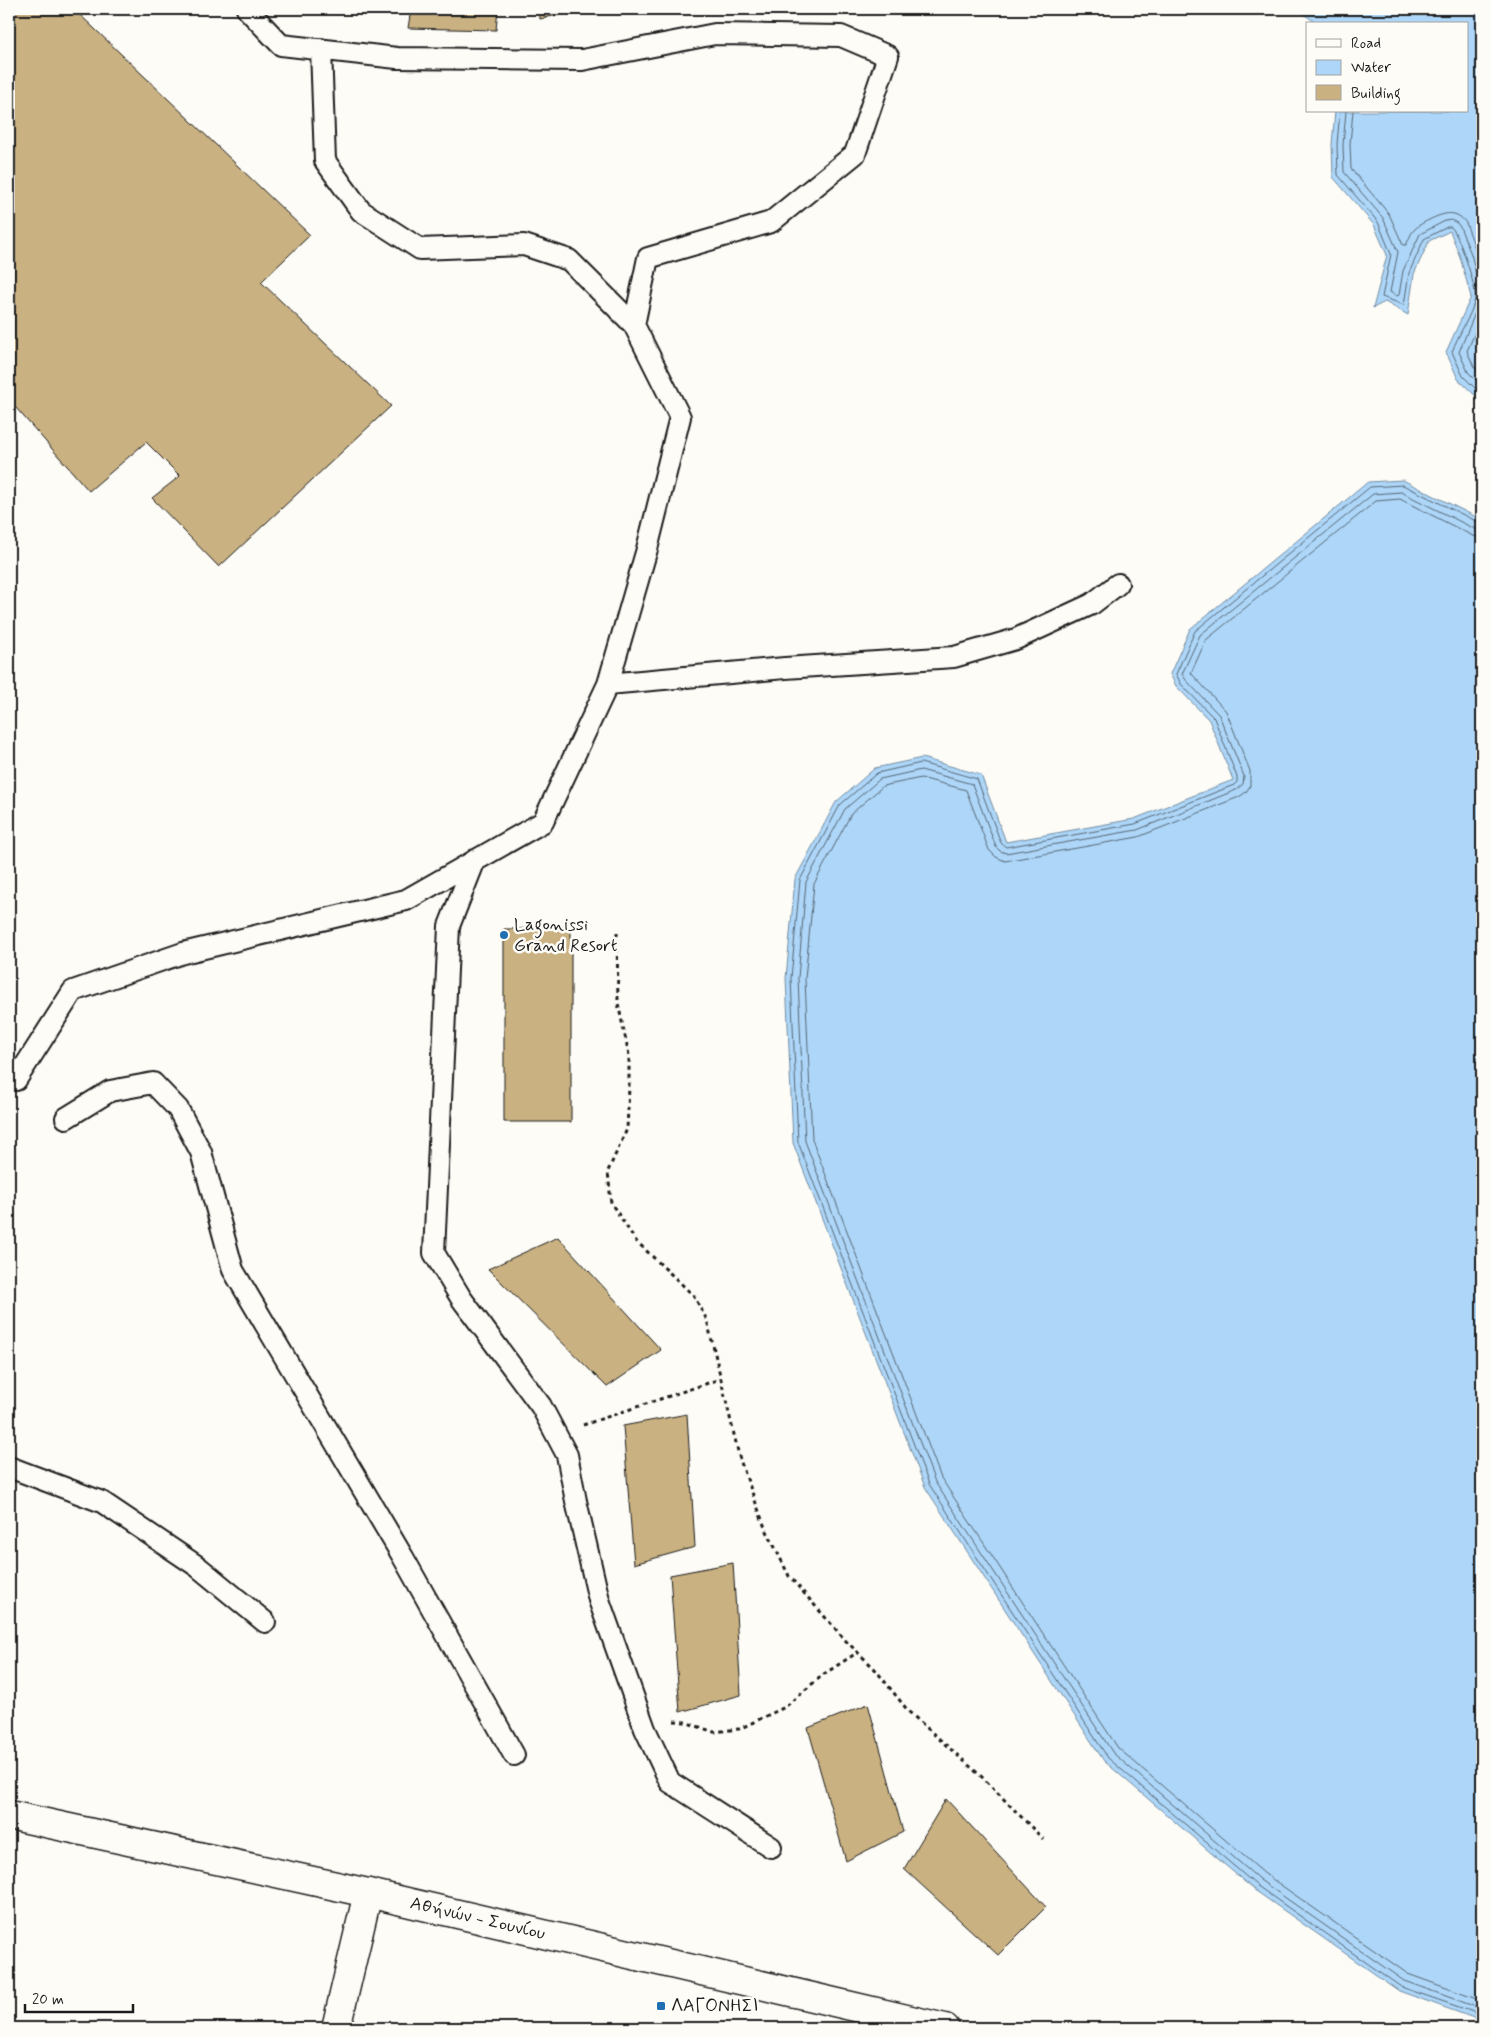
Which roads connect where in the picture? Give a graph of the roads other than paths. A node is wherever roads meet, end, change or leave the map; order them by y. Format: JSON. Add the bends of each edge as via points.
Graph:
{"nodes":[{"id":1,"x":247,"y":9,"type":"edge"},
{"id":2,"x":321,"y":49,"type":"junction"},
{"id":3,"x":634,"y":325,"type":"junction"},
{"id":4,"x":1118,"y":584,"type":"dead end"},
{"id":5,"x":608,"y":684,"type":"junction"},
{"id":6,"x":476,"y":860,"type":"junction"},
{"id":7,"x":16,"y":1080,"type":"dead end"},
{"id":8,"x":66,"y":1118,"type":"dead end"},
{"id":9,"x":9,"y":1467,"type":"edge"},
{"id":10,"x":265,"y":1622,"type":"dead end"},
{"id":11,"x":514,"y":1755,"type":"dead end"},
{"id":12,"x":9,"y":1815,"type":"edge"},
{"id":13,"x":771,"y":1847,"type":"dead end"},
{"id":14,"x":368,"y":1893,"type":"junction"},
{"id":15,"x":336,"y":2028,"type":"edge"},
{"id":16,"x":944,"y":2028,"type":"edge"}],
"edges":[{"from":1,"to":2,"type":"lane","via":[[281,45]]},
{"from":2,"to":3,"type":"lane","via":[[325,160],[362,210],[420,249],[524,245],[569,260]]},
{"from":2,"to":3,"type":"lane","via":[[397,58],[582,60],[715,34],[841,36],[888,56],[855,154],[771,222],[648,258]]},
{"from":3,"to":5,"type":"lane","via":[[680,417],[647,549]]},
{"from":4,"to":5,"type":"lane","via":[[1092,604],[1016,639],[954,657]]},
{"from":5,"to":6,"type":"lane","via":[[543,822]]},
{"from":6,"to":7,"type":"lane","via":[[406,900],[183,954],[73,991]]},
{"from":6,"to":13,"type":"lane","via":[[449,926],[434,1253],[461,1298],[541,1406],[567,1455],[599,1600],[646,1729],[670,1782]]},
{"from":8,"to":11,"type":"lane","via":[[110,1091],[153,1083],[178,1109],[201,1152],[233,1270],[403,1557]]},
{"from":9,"to":10,"type":"lane","via":[[102,1502],[197,1566]]},
{"from":12,"to":14,"type":"main road","name":"Αθήνών - Σουνίου"},
{"from":14,"to":15,"type":"main road"},
{"from":14,"to":16,"type":"main road","name":"Αθήνών - Σουνίου"}]}
